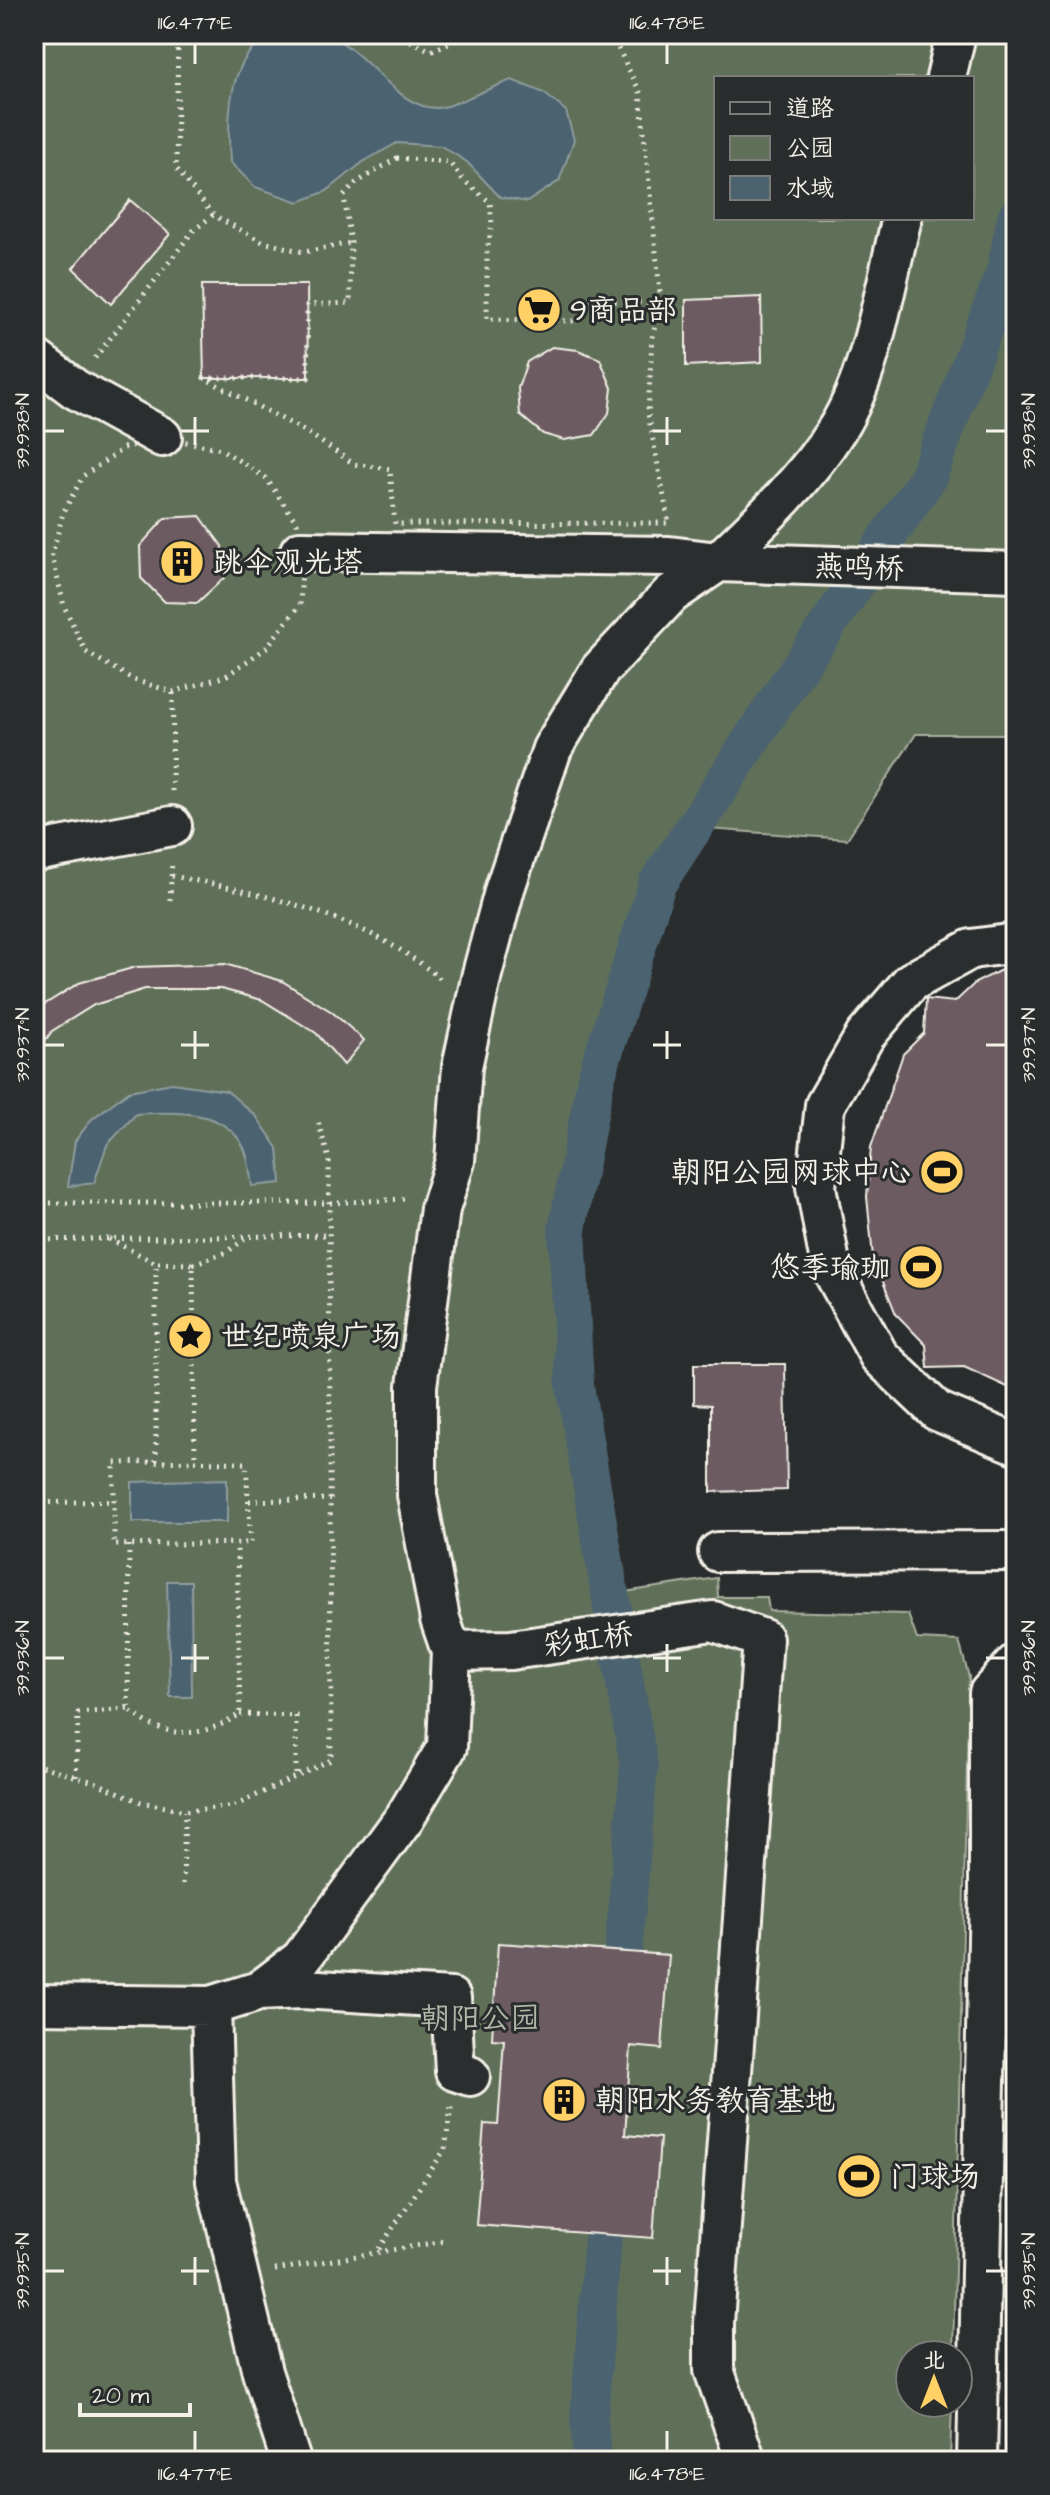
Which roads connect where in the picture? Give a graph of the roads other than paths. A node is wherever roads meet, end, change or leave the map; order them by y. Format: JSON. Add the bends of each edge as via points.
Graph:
{"nodes":[{"id":1,"x":956,"y":34,"type":"edge"},
{"id":2,"x":946,"y":76,"type":"edge"},
{"id":3,"x":901,"y":220,"type":"edge"},
{"id":4,"x":34,"y":358,"type":"edge"},
{"id":5,"x":162,"y":437,"type":"road end"},
{"id":6,"x":300,"y":551,"type":"road end"},
{"id":7,"x":718,"y":562,"type":"junction"},
{"id":8,"x":1008,"y":572,"type":"edge"},
{"id":9,"x":172,"y":826,"type":"dead end"},
{"id":10,"x":34,"y":852,"type":"edge"},
{"id":11,"x":1016,"y":943,"type":"edge"},
{"id":12,"x":1016,"y":1444,"type":"edge"},
{"id":13,"x":1016,"y":1551,"type":"edge"},
{"id":14,"x":718,"y":1552,"type":"dead end"},
{"id":15,"x":451,"y":1651,"type":"junction"},
{"id":16,"x":1016,"y":1663,"type":"edge"},
{"id":17,"x":1002,"y":1891,"type":"edge"},
{"id":18,"x":259,"y":1991,"type":"junction"},
{"id":19,"x":34,"y":2004,"type":"edge"},
{"id":20,"x":211,"y":2006,"type":"junction"},
{"id":21,"x":462,"y":2074,"type":"road end"},
{"id":22,"x":291,"y":2461,"type":"edge"},
{"id":23,"x":746,"y":2461,"type":"edge"},
{"id":24,"x":977,"y":2461,"type":"edge"}],
"edges":[{"from":1,"to":2,"type":"lane"},
{"from":3,"to":7,"type":"lane","via":[[863,369],[838,428],[771,511]]},
{"from":4,"to":5,"type":"lane","via":[[75,389]]},
{"from":6,"to":7,"type":"lane","name":"燕鸣桥","via":[[669,556]]},
{"from":7,"to":8,"type":"lane","name":"燕鸣桥"},
{"from":7,"to":15,"type":"lane","via":[[671,594],[600,670],[552,749],[505,888],[475,1008],[462,1067],[455,1161],[440,1209],[417,1386],[417,1495]]},
{"from":9,"to":10,"type":"lane"},
{"from":11,"to":12,"type":"lane","via":[[971,949],[911,982],[865,1036],[825,1105],[816,1187],[831,1268],[879,1356],[937,1411]]},
{"from":13,"to":14,"type":"lane"},
{"from":15,"to":18,"type":"lane","via":[[447,1747],[405,1817],[301,1959]]},
{"from":15,"to":23,"type":"lane","name":"彩虹桥","via":[[511,1650],[713,1621],[763,1639],[714,2323],[714,2370]]},
{"from":16,"to":17,"type":"lane","via":[[989,1693]]},
{"from":17,"to":24,"type":"lane"},
{"from":18,"to":20,"type":"lane"},
{"from":18,"to":21,"type":"lane","via":[[451,1998]]},
{"from":19,"to":20,"type":"lane"},
{"from":20,"to":22,"type":"lane","via":[[216,2181],[262,2372]]}]}
